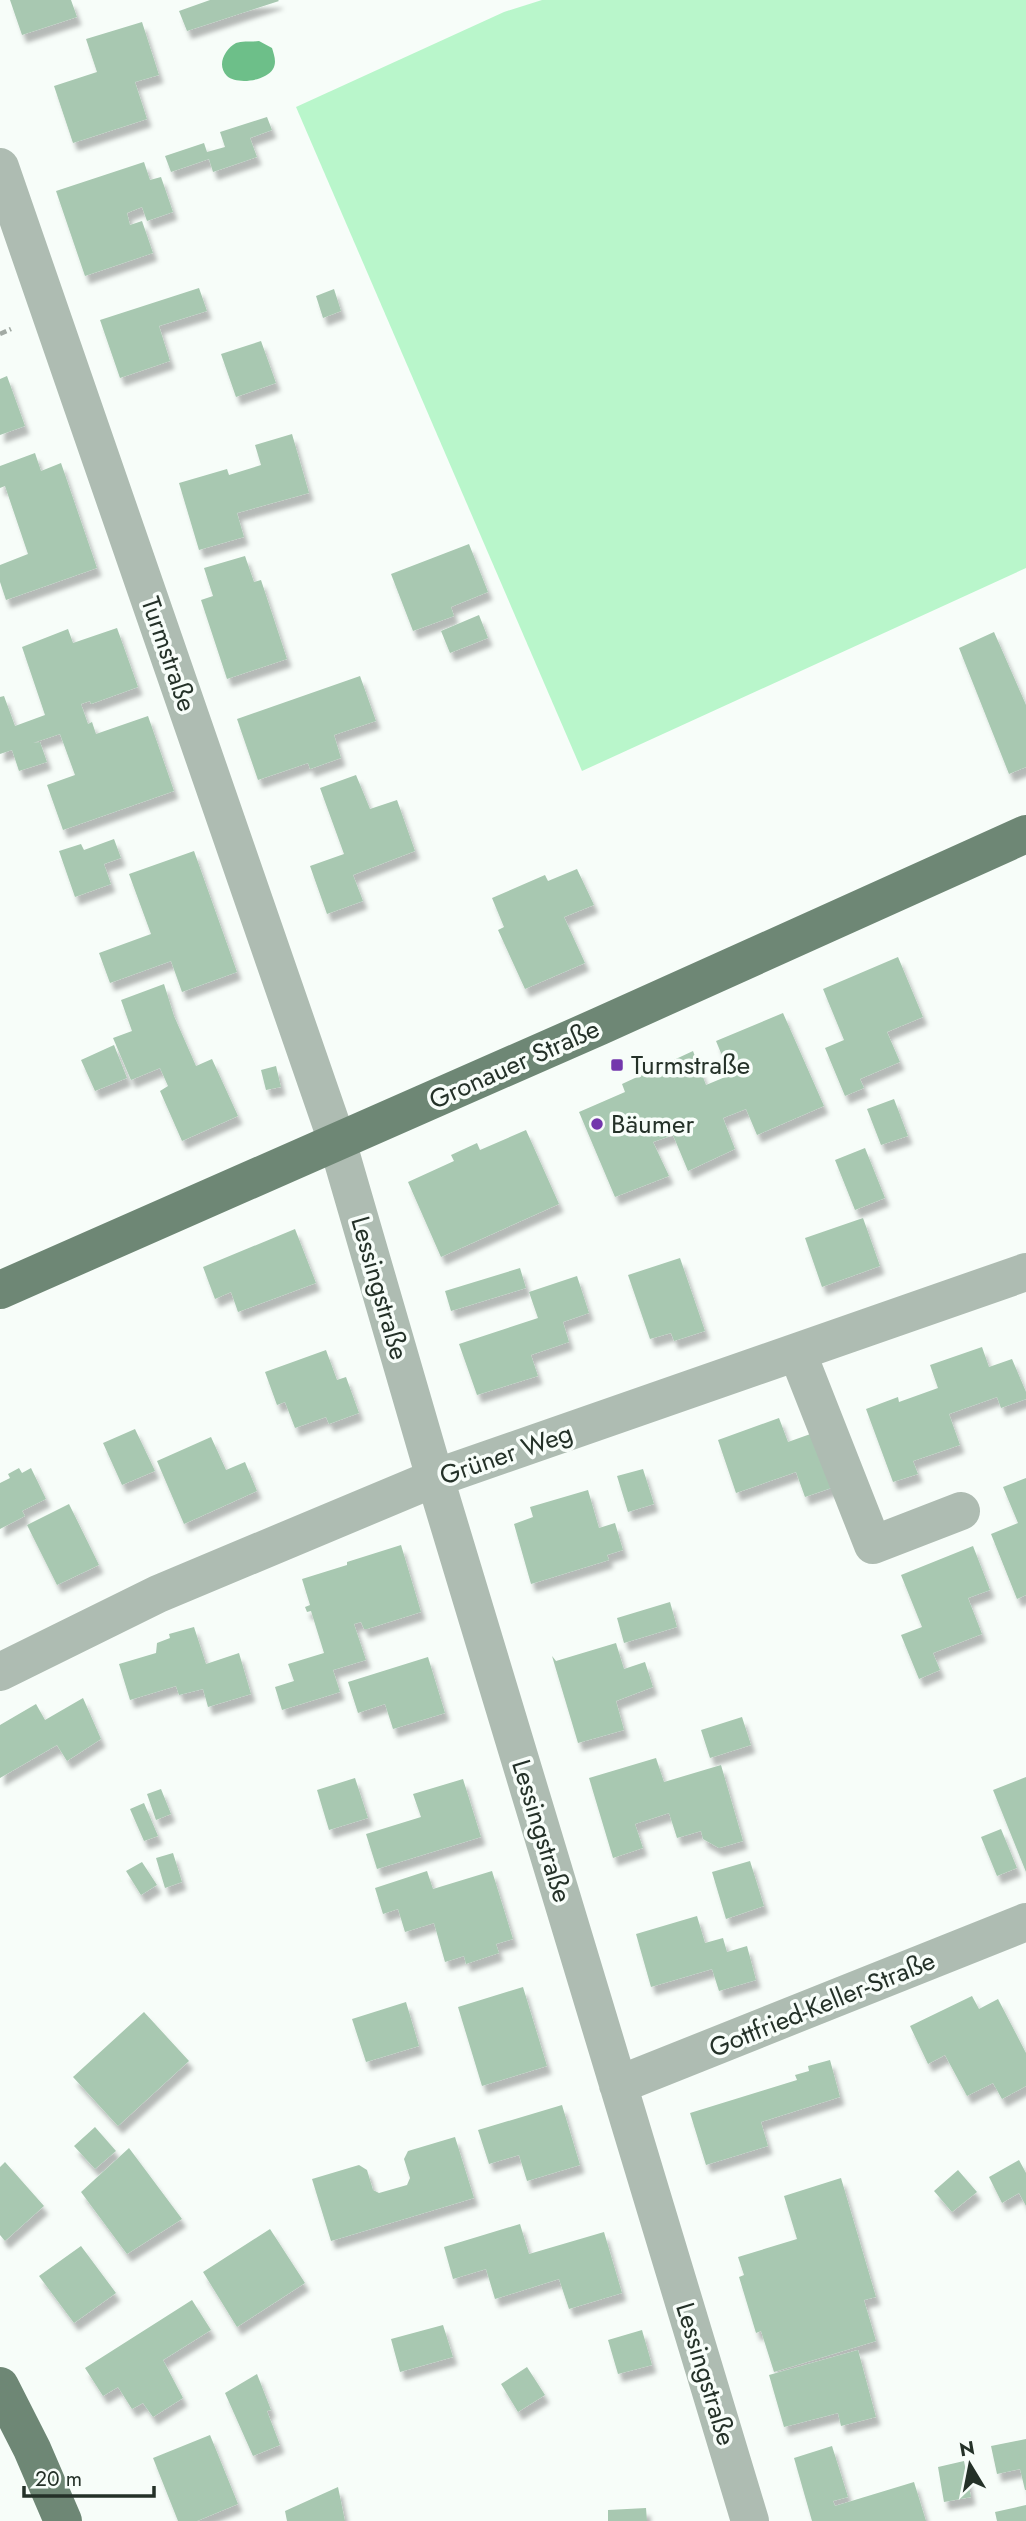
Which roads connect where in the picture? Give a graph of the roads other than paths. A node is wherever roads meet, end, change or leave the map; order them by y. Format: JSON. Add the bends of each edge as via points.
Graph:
{"nodes":[{"id":1,"x":0,"y":167,"type":"edge"},
{"id":2,"x":1026,"y":834,"type":"edge"},
{"id":3,"x":337,"y":1141,"type":"junction"},
{"id":4,"x":1026,"y":1272,"type":"edge"},
{"id":5,"x":0,"y":1290,"type":"edge"},
{"id":6,"x":797,"y":1352,"type":"junction"},
{"id":7,"x":435,"y":1478,"type":"junction"},
{"id":8,"x":961,"y":1511,"type":"dead end"},
{"id":9,"x":0,"y":1672,"type":"edge"},
{"id":10,"x":1026,"y":1922,"type":"edge"},
{"id":11,"x":618,"y":2085,"type":"junction"},
{"id":12,"x":0,"y":2386,"type":"edge"},
{"id":13,"x":63,"y":2521,"type":"edge"},
{"id":14,"x":750,"y":2521,"type":"edge"}],
"edges":[{"from":1,"to":3,"type":"street","name":"Turmstraße"},
{"from":2,"to":3,"type":"main road","name":"Gronauer Straße"},
{"from":3,"to":5,"type":"main road","name":"Gronauer Straße"},
{"from":3,"to":7,"type":"street","name":"Lessingstraße"},
{"from":4,"to":6,"type":"street","name":"Grüner Weg"},
{"from":6,"to":7,"type":"street","name":"Grüner Weg"},
{"from":6,"to":8,"type":"street","via":[[873,1545]]},
{"from":7,"to":9,"type":"street","name":"Grüner Weg","via":[[158,1594]]},
{"from":7,"to":11,"type":"street","name":"Lessingstraße"},
{"from":10,"to":11,"type":"street","name":"Gottfried-Keller-Straße"},
{"from":11,"to":14,"type":"street","name":"Lessingstraße"},
{"from":12,"to":13,"type":"main road"}]}
